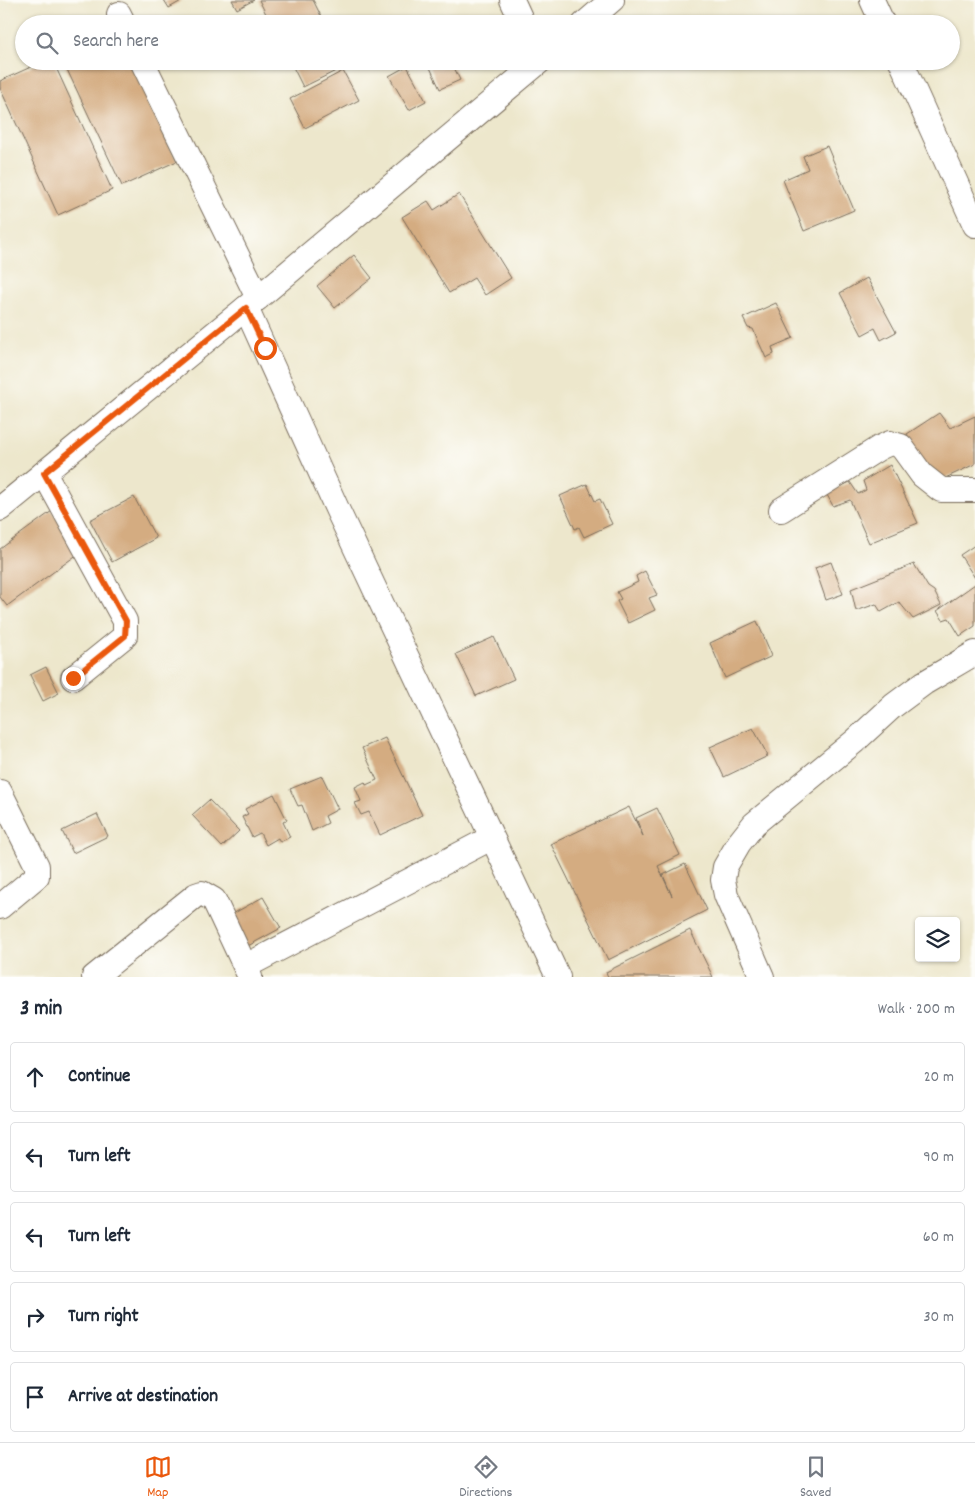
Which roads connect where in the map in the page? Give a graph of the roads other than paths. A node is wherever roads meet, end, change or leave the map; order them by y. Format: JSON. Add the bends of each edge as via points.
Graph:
{"nodes":[{"id":1,"x":512,"y":0,"type":"edge"},
{"id":2,"x":612,"y":0,"type":"edge"},
{"id":3,"x":872,"y":0,"type":"edge"},
{"id":4,"x":519,"y":15,"type":"edge"},
{"id":5,"x":594,"y":15,"type":"edge"},
{"id":6,"x":879,"y":15,"type":"edge"},
{"id":7,"x":146,"y":70,"type":"edge"},
{"id":8,"x":529,"y":70,"type":"edge"},
{"id":9,"x":905,"y":70,"type":"edge"},
{"id":10,"x":975,"y":225,"type":"edge"},
{"id":11,"x":252,"y":303,"type":"junction"},
{"id":12,"x":44,"y":473,"type":"junction"},
{"id":13,"x":975,"y":490,"type":"edge"},
{"id":14,"x":0,"y":509,"type":"edge"},
{"id":15,"x":781,"y":510,"type":"dead end"},
{"id":16,"x":975,"y":654,"type":"edge"},
{"id":17,"x":73,"y":678,"type":"dead end"},
{"id":18,"x":0,"y":792,"type":"edge"},
{"id":19,"x":492,"y":838,"type":"junction"},
{"id":20,"x":0,"y":907,"type":"edge"},
{"id":21,"x":248,"y":971,"type":"edge"},
{"id":22,"x":94,"y":977,"type":"edge"},
{"id":23,"x":558,"y":977,"type":"edge"},
{"id":24,"x":762,"y":977,"type":"edge"}],
"edges":[{"from":1,"to":4,"type":"street"},
{"from":2,"to":5,"type":"street"},
{"from":3,"to":6,"type":"street"},
{"from":7,"to":11,"type":"street"},
{"from":8,"to":11,"type":"street"},
{"from":9,"to":10,"type":"street"},
{"from":11,"to":12,"type":"street"},
{"from":11,"to":19,"type":"street","via":[[338,511]]},
{"from":12,"to":14,"type":"street"},
{"from":12,"to":17,"type":"street","via":[[126,621],[125,636]]},
{"from":13,"to":15,"type":"street","via":[[940,490],[922,475],[901,446],[890,443]]},
{"from":16,"to":24,"type":"street","via":[[924,683],[893,706],[754,824],[739,843],[725,867],[723,880],[726,895]]},
{"from":18,"to":20,"type":"street","via":[[37,866],[37,876]]},
{"from":19,"to":21,"type":"street"},
{"from":19,"to":23,"type":"street"},
{"from":21,"to":22,"type":"street","via":[[214,900],[202,893]]}]}
